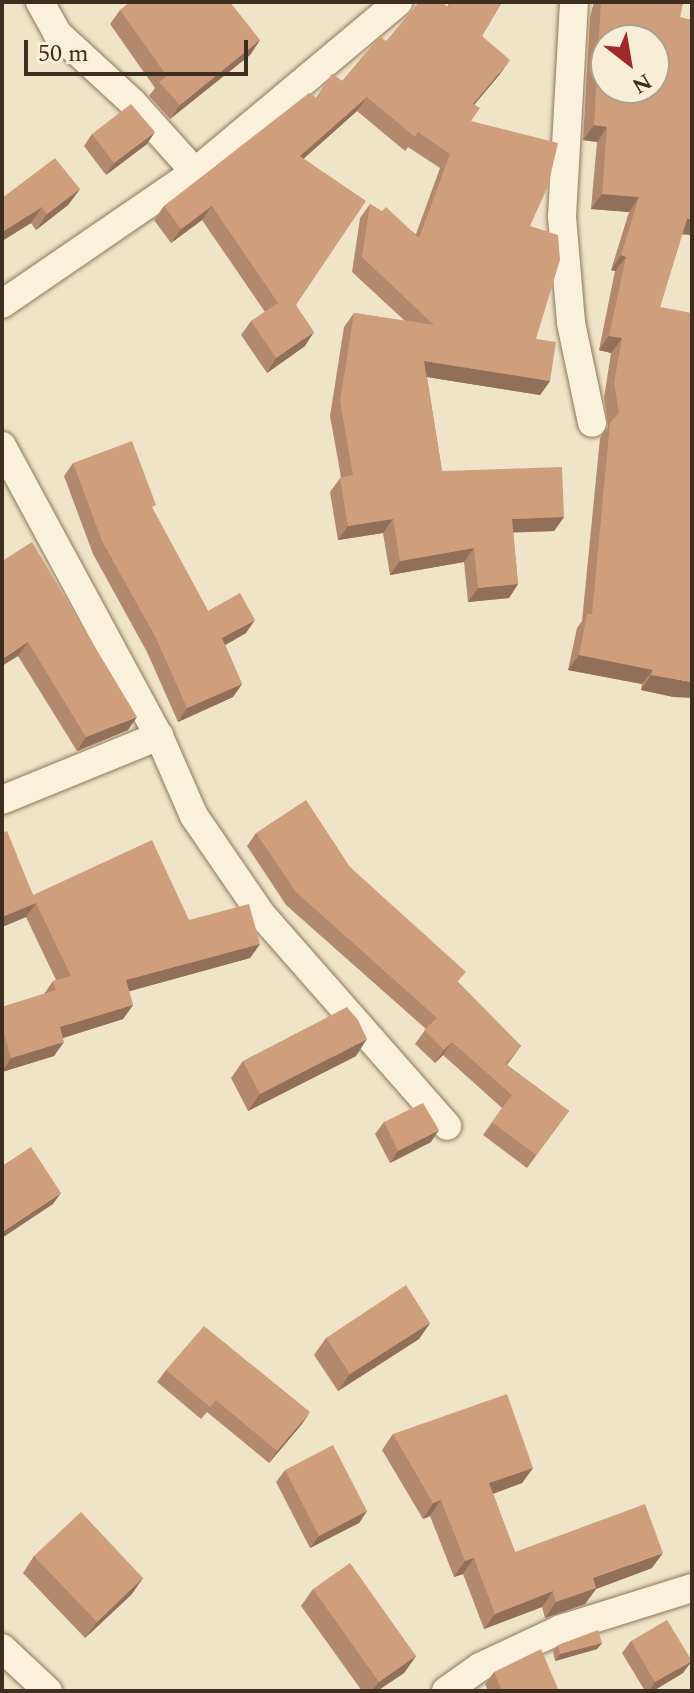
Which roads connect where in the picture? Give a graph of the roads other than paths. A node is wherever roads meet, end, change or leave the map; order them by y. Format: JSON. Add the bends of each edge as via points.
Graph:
{"nodes":[{"id":1,"x":40,"y":2,"type":"edge"},
{"id":2,"x":398,"y":2,"type":"edge"},
{"id":3,"x":574,"y":2,"type":"edge"},
{"id":4,"x":195,"y":172,"type":"junction"},
{"id":5,"x":2,"y":304,"type":"edge"},
{"id":6,"x":592,"y":423,"type":"dead end"},
{"id":7,"x":2,"y":446,"type":"edge"},
{"id":8,"x":159,"y":736,"type":"junction"},
{"id":9,"x":2,"y":800,"type":"edge"},
{"id":10,"x":447,"y":1126,"type":"dead end"},
{"id":11,"x":692,"y":1588,"type":"edge"},
{"id":12,"x":2,"y":1648,"type":"edge"},
{"id":13,"x":48,"y":1691,"type":"edge"},
{"id":14,"x":446,"y":1691,"type":"edge"}],
"edges":[{"from":1,"to":4,"type":"street","via":[[57,33],[133,103]]},
{"from":2,"to":4,"type":"street"},
{"from":3,"to":6,"type":"street","via":[[562,217],[571,323]]},
{"from":4,"to":5,"type":"street"},
{"from":7,"to":8,"type":"street"},
{"from":8,"to":9,"type":"street"},
{"from":8,"to":10,"type":"street","via":[[194,816],[261,914]]},
{"from":11,"to":14,"type":"street","via":[[561,1629],[480,1667]]},
{"from":12,"to":13,"type":"street"}]}
